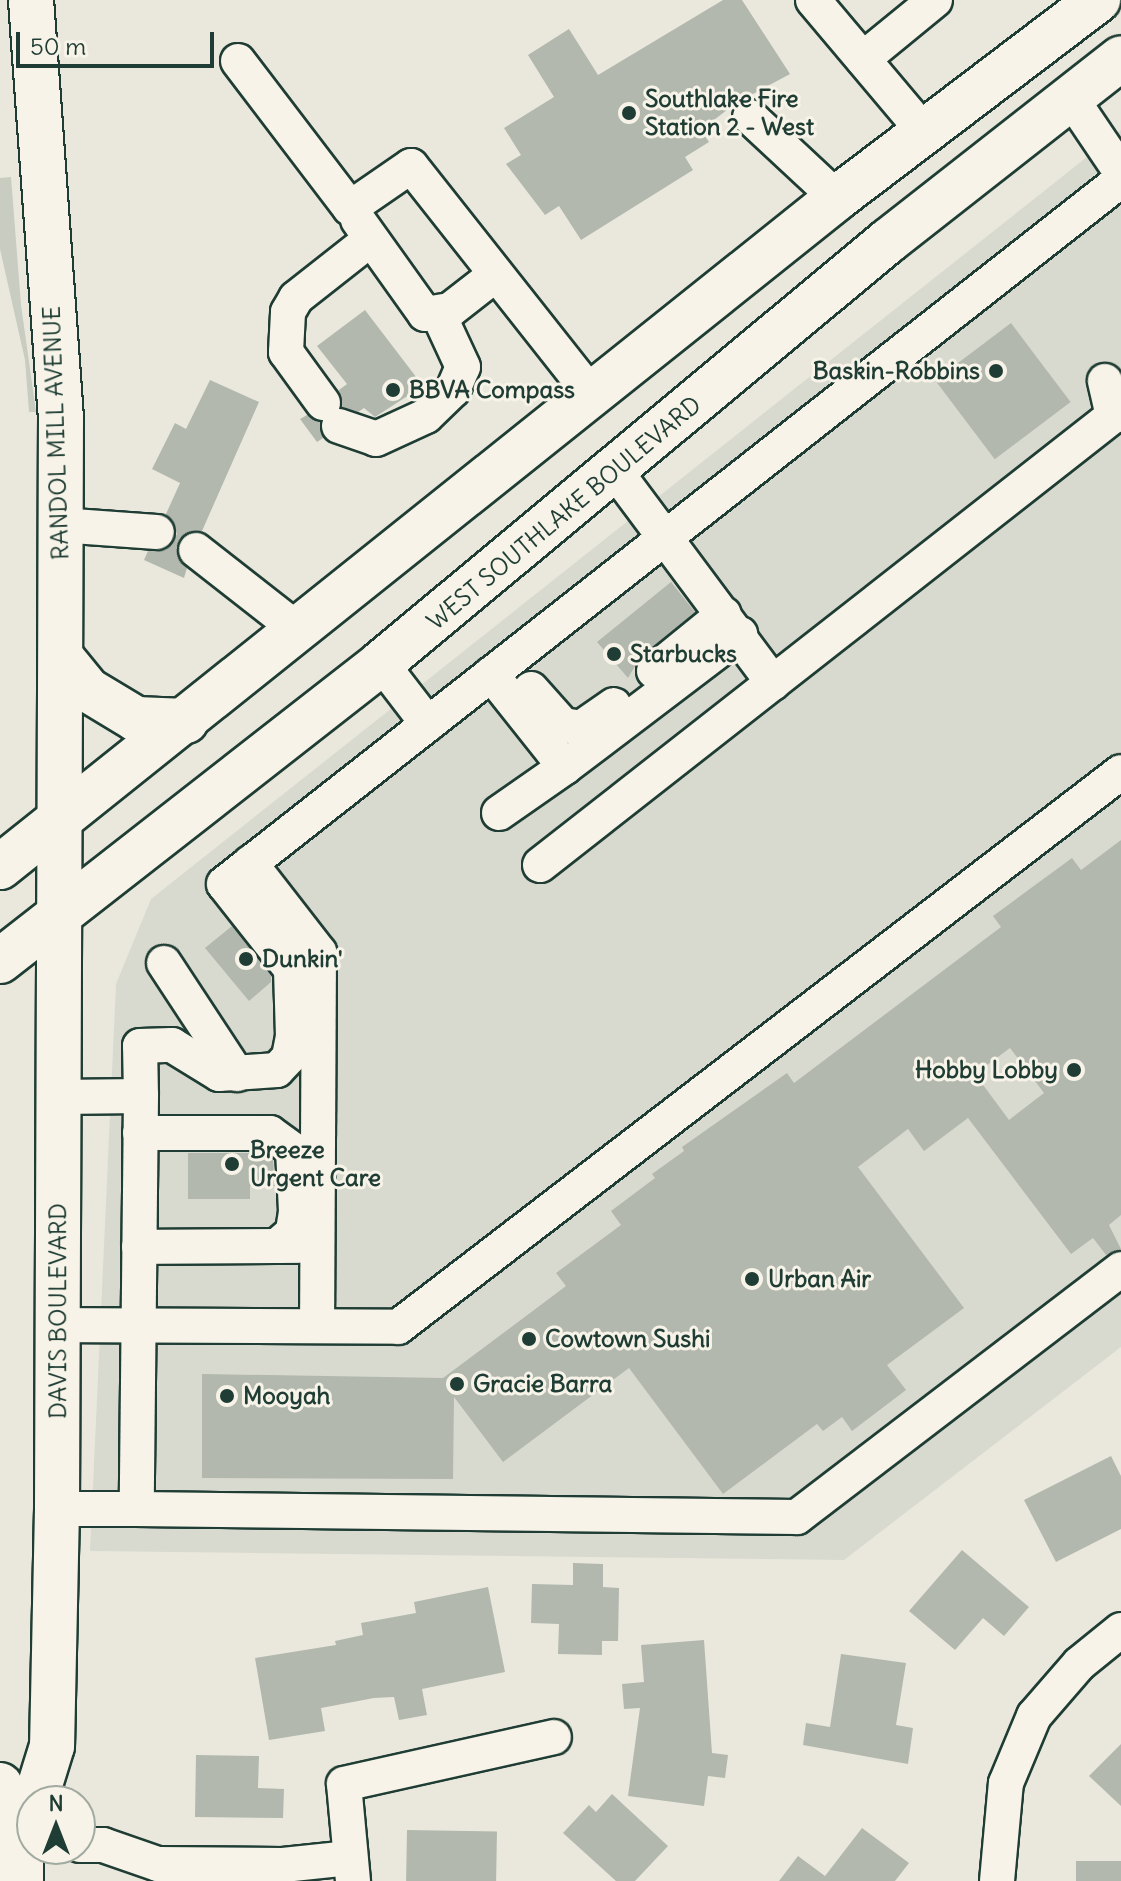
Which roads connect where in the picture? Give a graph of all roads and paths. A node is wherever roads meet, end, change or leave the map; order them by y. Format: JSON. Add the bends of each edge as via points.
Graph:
{"nodes":[{"id":1,"x":31,"y":0,"type":"edge"},
{"id":2,"x":813,"y":0,"type":"edge"},
{"id":3,"x":935,"y":0,"type":"edge"},
{"id":4,"x":1098,"y":0,"type":"edge"},
{"id":5,"x":1121,"y":14,"type":"edge"},
{"id":6,"x":1121,"y":58,"type":"edge"},
{"id":7,"x":863,"y":59,"type":"junction"},
{"id":8,"x":238,"y":61,"type":"dead end"},
{"id":9,"x":1071,"y":98,"type":"junction"},
{"id":10,"x":750,"y":117,"type":"dead end"},
{"id":11,"x":924,"y":132,"type":"junction"},
{"id":12,"x":1121,"y":172,"type":"edge"},
{"id":13,"x":1121,"y":180,"type":"edge"},
{"id":14,"x":837,"y":198,"type":"junction"},
{"id":15,"x":350,"y":208,"type":"junction"},
{"id":16,"x":371,"y":239,"type":"junction"},
{"id":17,"x":888,"y":241,"type":"junction"},
{"id":18,"x":496,"y":274,"type":"junction"},
{"id":19,"x":439,"y":315,"type":"junction"},
{"id":20,"x":1105,"y":381,"type":"dead end"},
{"id":21,"x":592,"y":395,"type":"junction"},
{"id":22,"x":616,"y":472,"type":"junction"},
{"id":23,"x":59,"y":525,"type":"junction"},
{"id":24,"x":157,"y":532,"type":"dead end"},
{"id":25,"x":665,"y":537,"type":"junction"},
{"id":26,"x":196,"y":550,"type":"dead end"},
{"id":27,"x":732,"y":624,"type":"junction"},
{"id":28,"x":298,"y":630,"type":"junction"},
{"id":29,"x":61,"y":657,"type":"junction"},
{"id":30,"x":381,"y":663,"type":"junction"},
{"id":31,"x":501,"y":667,"type":"junction"},
{"id":32,"x":773,"y":683,"type":"junction"},
{"id":33,"x":186,"y":721,"type":"junction"},
{"id":34,"x":428,"y":724,"type":"junction"},
{"id":35,"x":565,"y":767,"type":"junction"},
{"id":36,"x":1121,"y":772,"type":"edge"},
{"id":37,"x":499,"y":813,"type":"dead end"},
{"id":38,"x":59,"y":819,"type":"junction"},
{"id":39,"x":540,"y":865,"type":"dead end"},
{"id":40,"x":0,"y":867,"type":"edge"},
{"id":41,"x":237,"y":874,"type":"junction"},
{"id":42,"x":59,"y":917,"type":"junction"},
{"id":43,"x":0,"y":961,"type":"edge"},
{"id":44,"x":164,"y":963,"type":"dead end"},
{"id":45,"x":237,"y":1074,"type":"junction"},
{"id":46,"x":141,"y":1096,"type":"junction"},
{"id":47,"x":59,"y":1097,"type":"junction"},
{"id":48,"x":140,"y":1133,"type":"junction"},
{"id":49,"x":277,"y":1246,"type":"junction"},
{"id":50,"x":317,"y":1246,"type":"junction"},
{"id":51,"x":139,"y":1247,"type":"junction"},
{"id":52,"x":1121,"y":1269,"type":"edge"},
{"id":53,"x":138,"y":1324,"type":"junction"},
{"id":54,"x":317,"y":1324,"type":"junction"},
{"id":55,"x":59,"y":1325,"type":"junction"},
{"id":56,"x":57,"y":1509,"type":"junction"},
{"id":57,"x":137,"y":1509,"type":"junction"},
{"id":58,"x":1121,"y":1630,"type":"edge"},
{"id":59,"x":554,"y":1737,"type":"dead end"},
{"id":60,"x":0,"y":1785,"type":"edge"},
{"id":61,"x":40,"y":1785,"type":"edge"},
{"id":62,"x":16,"y":1830,"type":"edge"},
{"id":63,"x":96,"y":1845,"type":"edge"},
{"id":64,"x":351,"y":1870,"type":"edge"},
{"id":65,"x":997,"y":1881,"type":"edge"}],
"edges":[{"from":1,"to":23,"type":"main road","name":"RANDOL MILL AVENUE","via":[[61,417]]},
{"from":2,"to":7,"type":"street"},
{"from":3,"to":7,"type":"street"},
{"from":4,"to":11,"type":"main road"},
{"from":5,"to":9,"type":"main road","via":[[1069,56],[1062,68]]},
{"from":6,"to":9,"type":"main road","name":"WEST SOUTHLAKE BOULEVARD"},
{"from":7,"to":11,"type":"street"},
{"from":8,"to":15,"type":"street"},
{"from":9,"to":12,"type":"street"},
{"from":9,"to":17,"type":"main road","name":"WEST SOUTHLAKE BOULEVARD"},
{"from":10,"to":14,"type":"street"},
{"from":11,"to":14,"type":"main road"},
{"from":13,"to":25,"type":"street"},
{"from":14,"to":17,"type":"main road"},
{"from":14,"to":21,"type":"main road"},
{"from":15,"to":16,"type":"street"},
{"from":15,"to":18,"type":"street","via":[[411,166]]},
{"from":16,"to":19,"type":"street","via":[[412,300],[425,314]]},
{"from":16,"to":19,"type":"street","via":[[296,298],[288,312],[286,352],[331,414],[376,439],[426,416],[453,390],[463,367]]},
{"from":17,"to":22,"type":"main road","name":"WEST SOUTHLAKE BOULEVARD"},
{"from":18,"to":19,"type":"street"},
{"from":18,"to":21,"type":"street"},
{"from":20,"to":32,"type":"street","via":[[1113,416]]},
{"from":21,"to":28,"type":"main road"},
{"from":22,"to":25,"type":"street"},
{"from":22,"to":30,"type":"main road","name":"WEST SOUTHLAKE BOULEVARD"},
{"from":23,"to":24,"type":"street"},
{"from":23,"to":29,"type":"main road","name":"RANDOL MILL AVENUE"},
{"from":25,"to":27,"type":"street"},
{"from":25,"to":31,"type":"street"},
{"from":26,"to":28,"type":"street"},
{"from":27,"to":31,"type":"street","via":[[581,728],[563,725]]},
{"from":27,"to":32,"type":"street"},
{"from":27,"to":35,"type":"street"},
{"from":28,"to":33,"type":"main road"},
{"from":29,"to":33,"type":"main road","via":[[88,690],[136,719]]},
{"from":29,"to":38,"type":"main road","name":"RANDOL MILL AVENUE"},
{"from":30,"to":34,"type":"street"},
{"from":30,"to":42,"type":"main road","name":"WEST SOUTHLAKE BOULEVARD"},
{"from":31,"to":34,"type":"street"},
{"from":31,"to":35,"type":"street"},
{"from":32,"to":39,"type":"street"},
{"from":33,"to":38,"type":"main road"},
{"from":34,"to":41,"type":"street"},
{"from":35,"to":37,"type":"street"},
{"from":36,"to":54,"type":"street","via":[[398,1327]]},
{"from":38,"to":40,"type":"main road"},
{"from":38,"to":42,"type":"main road","name":"DAVIS BOULEVARD"},
{"from":41,"to":45,"type":"street","via":[[291,969],[289,1057],[277,1070]]},
{"from":41,"to":50,"type":"street","via":[[319,952]]},
{"from":42,"to":43,"type":"main road","name":"WEST SOUTHLAKE BOULEVARD"},
{"from":42,"to":47,"type":"main road","name":"DAVIS BOULEVARD"},
{"from":44,"to":45,"type":"street"},
{"from":45,"to":46,"type":"street","via":[[219,1074],[172,1045],[140,1046]]},
{"from":46,"to":47,"type":"street"},
{"from":46,"to":48,"type":"street"},
{"from":47,"to":55,"type":"main road","name":"DAVIS BOULEVARD"},
{"from":48,"to":49,"type":"street","via":[[270,1133],[293,1150],[293,1232]]},
{"from":48,"to":51,"type":"street"},
{"from":49,"to":50,"type":"street"},
{"from":49,"to":51,"type":"street"},
{"from":50,"to":54,"type":"street"},
{"from":51,"to":53,"type":"street"},
{"from":52,"to":57,"type":"street","via":[[797,1517]]},
{"from":53,"to":54,"type":"street"},
{"from":53,"to":55,"type":"street"},
{"from":53,"to":57,"type":"street"},
{"from":55,"to":56,"type":"main road","name":"DAVIS BOULEVARD"},
{"from":56,"to":57,"type":"street"},
{"from":56,"to":61,"type":"main road","name":"DAVIS BOULEVARD","via":[[52,1746]]},
{"from":58,"to":65,"type":"street","via":[[1079,1664],[1034,1716],[1006,1783]]},
{"from":59,"to":64,"type":"street","via":[[344,1784]]},
{"from":60,"to":62,"type":"main road"},
{"from":63,"to":64,"type":"street","via":[[158,1864]]}]}
